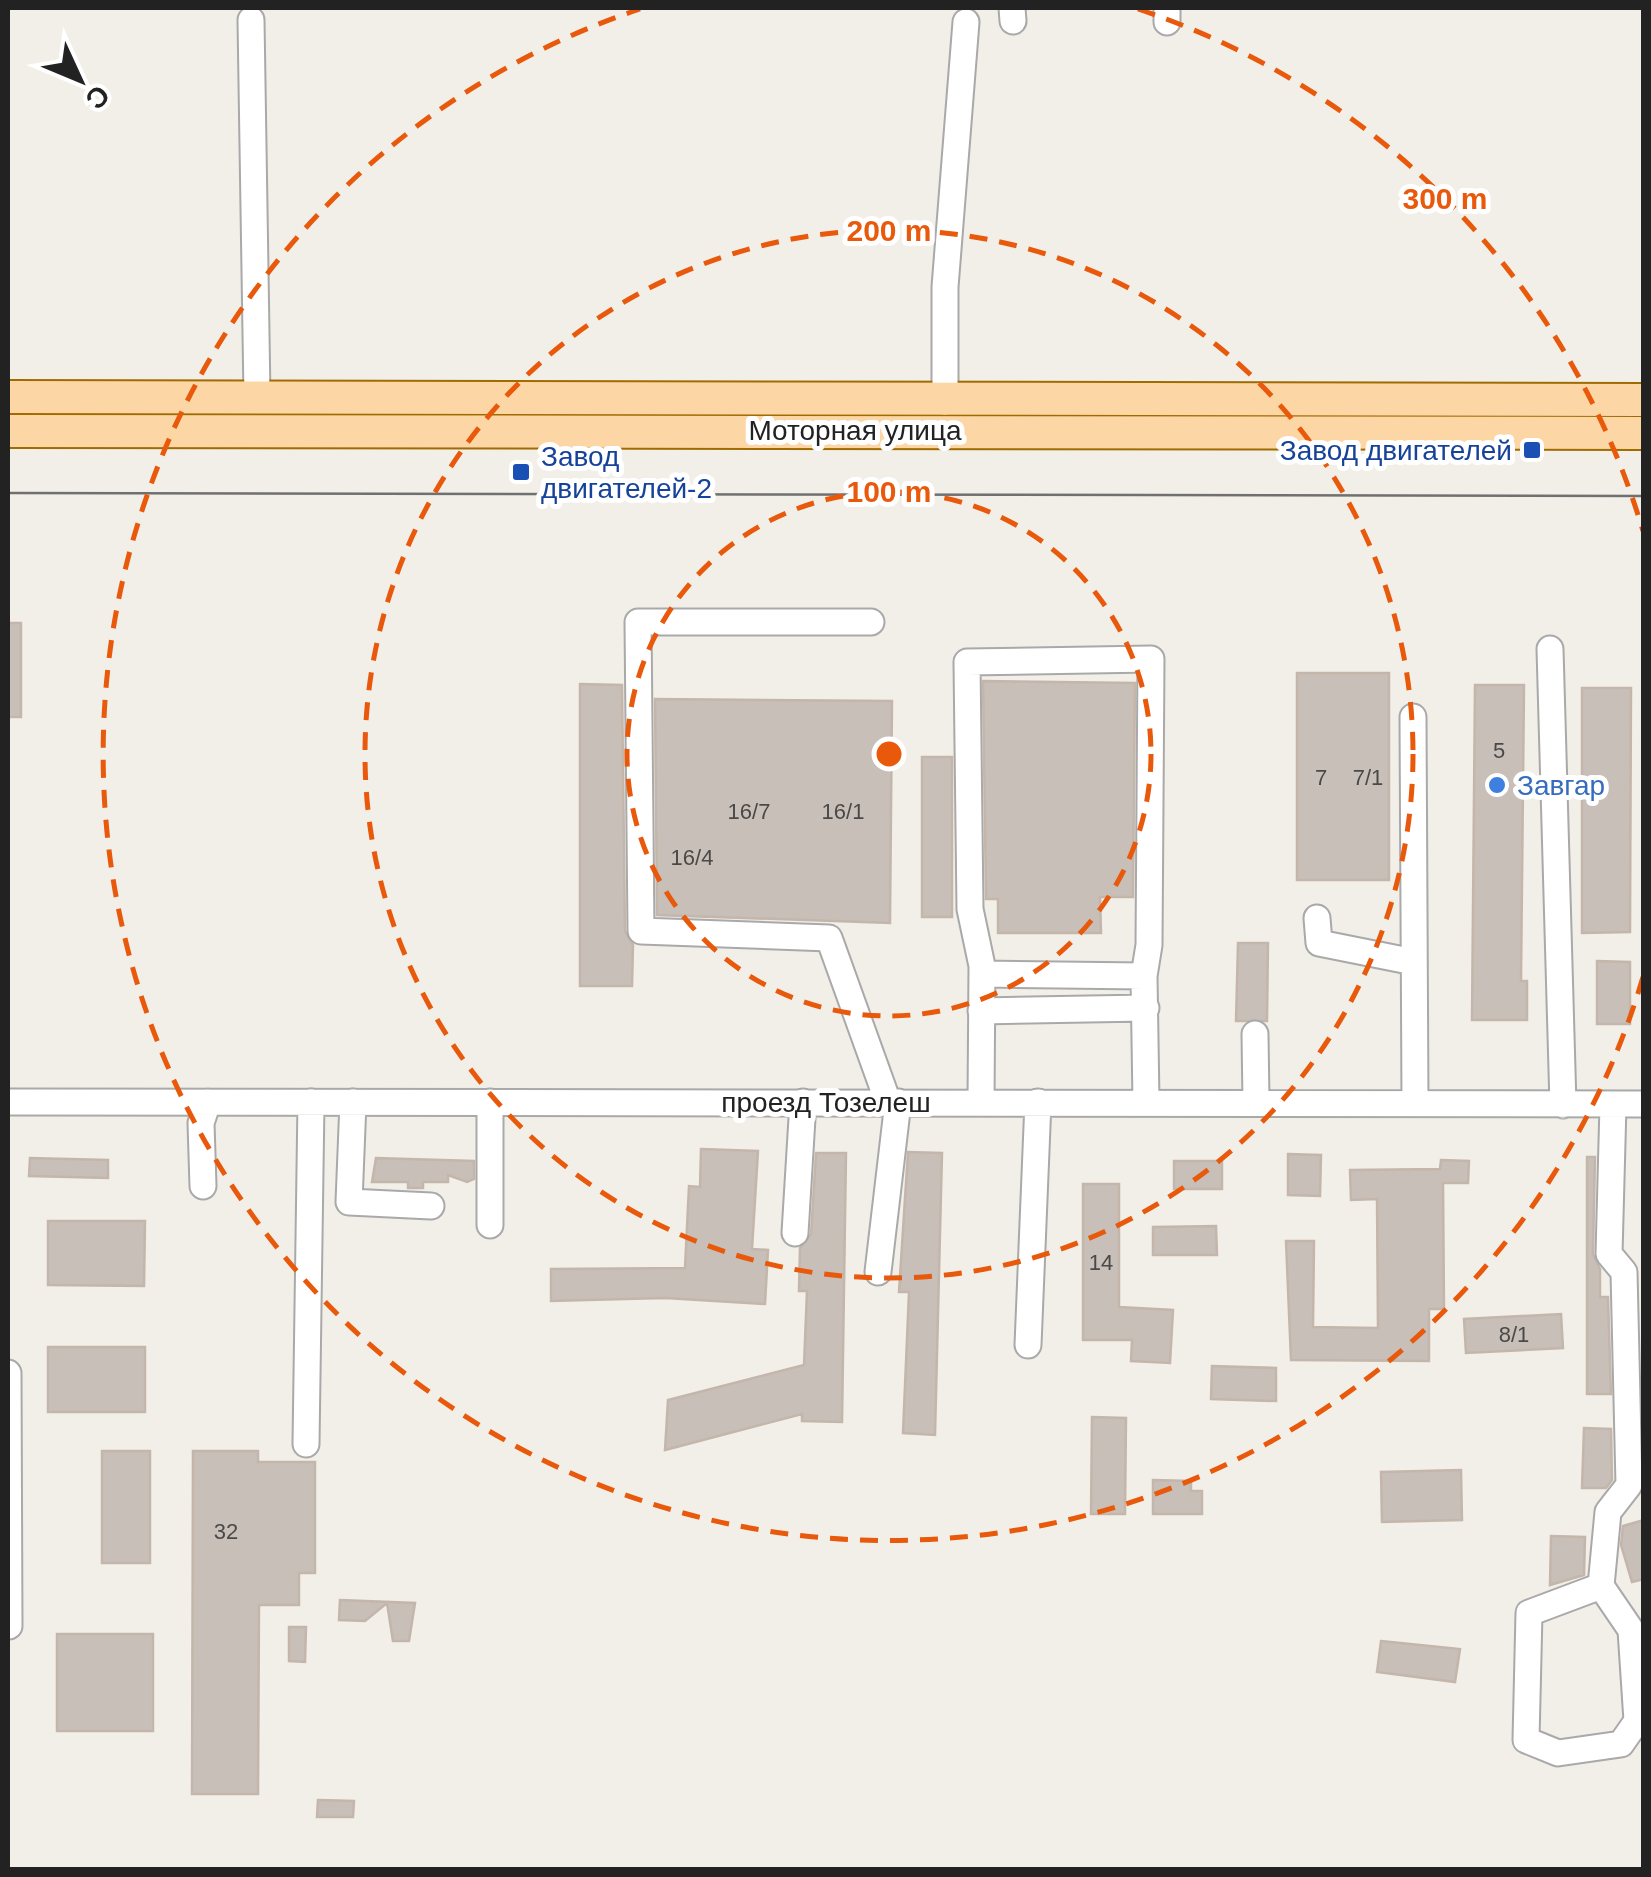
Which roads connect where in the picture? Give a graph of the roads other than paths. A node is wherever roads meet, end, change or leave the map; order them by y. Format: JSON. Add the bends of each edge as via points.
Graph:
{"nodes":[{"id":1,"x":251,"y":20,"type":"dead end"},
{"id":2,"x":966,"y":22,"type":"dead end"},
{"id":3,"x":257,"y":396,"type":"junction"},
{"id":4,"x":52,"y":397,"type":"junction"},
{"id":5,"x":8,"y":400,"type":"edge"},
{"id":6,"x":1644,"y":400,"type":"edge"},
{"id":7,"x":945,"y":402,"type":"junction"},
{"id":8,"x":1077,"y":416,"type":"junction"},
{"id":9,"x":8,"y":428,"type":"edge"},
{"id":10,"x":51,"y":431,"type":"junction"},
{"id":11,"x":1644,"y":433,"type":"edge"},
{"id":12,"x":871,"y":622,"type":"dead end"},
{"id":13,"x":1550,"y":649,"type":"dead end"},
{"id":14,"x":1413,"y":717,"type":"dead end"},
{"id":15,"x":1317,"y":918,"type":"dead end"},
{"id":16,"x":1414,"y":962,"type":"junction"},
{"id":17,"x":982,"y":974,"type":"junction"},
{"id":18,"x":1144,"y":976,"type":"junction"},
{"id":19,"x":1146,"y":1008,"type":"junction"},
{"id":20,"x":982,"y":1011,"type":"junction"},
{"id":21,"x":1255,"y":1034,"type":"dead end"},
{"id":22,"x":8,"y":1102,"type":"edge"},
{"id":23,"x":208,"y":1102,"type":"junction"},
{"id":24,"x":311,"y":1102,"type":"junction"},
{"id":25,"x":353,"y":1102,"type":"junction"},
{"id":26,"x":490,"y":1102,"type":"junction"},
{"id":27,"x":803,"y":1102,"type":"junction"},
{"id":28,"x":893,"y":1102,"type":"junction"},
{"id":29,"x":981,"y":1102,"type":"junction"},
{"id":30,"x":1038,"y":1102,"type":"junction"},
{"id":31,"x":1146,"y":1102,"type":"junction"},
{"id":32,"x":1256,"y":1102,"type":"junction"},
{"id":33,"x":1415,"y":1102,"type":"junction"},
{"id":34,"x":1644,"y":1104,"type":"edge"},
{"id":35,"x":1563,"y":1105,"type":"junction"},
{"id":36,"x":1613,"y":1105,"type":"junction"},
{"id":37,"x":203,"y":1186,"type":"dead end"},
{"id":38,"x":431,"y":1206,"type":"dead end"},
{"id":39,"x":490,"y":1225,"type":"dead end"},
{"id":40,"x":795,"y":1232,"type":"dead end"},
{"id":41,"x":878,"y":1272,"type":"dead end"},
{"id":42,"x":1028,"y":1345,"type":"dead end"},
{"id":43,"x":8,"y":1372,"type":"edge"},
{"id":44,"x":306,"y":1444,"type":"dead end"},
{"id":45,"x":1602,"y":1586,"type":"junction"},
{"id":46,"x":9,"y":1626,"type":"edge"}],
"edges":[{"from":1,"to":3,"type":"street"},
{"from":2,"to":7,"type":"street","via":[[945,286]]},
{"from":3,"to":4,"type":"main road","name":"Моторная улица"},
{"from":3,"to":7,"type":"main road","name":"Моторная улица"},
{"from":4,"to":5,"type":"main road","name":"Моторная улица"},
{"from":4,"to":10,"type":"main road","via":[[40,414]]},
{"from":5,"to":9,"type":"main road"},
{"from":6,"to":8,"type":"main road","name":"Моторная улица"},
{"from":7,"to":8,"type":"main road","name":"Моторная улица"},
{"from":8,"to":10,"type":"main road","name":"Моторная улица"},
{"from":8,"to":11,"type":"main road","name":"Моторная улица"},
{"from":9,"to":10,"type":"main road","name":"Моторная улица"},
{"from":12,"to":28,"type":"street","via":[[638,622],[642,931],[829,938]]},
{"from":13,"to":35,"type":"street"},
{"from":14,"to":16,"type":"street"},
{"from":15,"to":16,"type":"street","via":[[1318,943]]},
{"from":16,"to":33,"type":"street"},
{"from":17,"to":18,"type":"street"},
{"from":17,"to":18,"type":"street","via":[[970,909],[967,662],[1151,659]]},
{"from":17,"to":20,"type":"street"},
{"from":18,"to":19,"type":"street"},
{"from":19,"to":20,"type":"street"},
{"from":19,"to":31,"type":"street"},
{"from":20,"to":29,"type":"street"},
{"from":21,"to":32,"type":"street"},
{"from":22,"to":23,"type":"street","name":"проезд Тозелеш"},
{"from":23,"to":24,"type":"street","name":"проезд Тозелеш"},
{"from":23,"to":37,"type":"street","via":[[201,1123]]},
{"from":24,"to":25,"type":"street","name":"проезд Тозелеш"},
{"from":24,"to":44,"type":"street"},
{"from":25,"to":26,"type":"street","name":"проезд Тозелеш"},
{"from":25,"to":38,"type":"street","via":[[349,1202]]},
{"from":26,"to":27,"type":"street","name":"проезд Тозелеш"},
{"from":26,"to":39,"type":"street"},
{"from":27,"to":28,"type":"street","name":"проезд Тозелеш"},
{"from":27,"to":40,"type":"street"},
{"from":28,"to":29,"type":"street","name":"проезд Тозелеш"},
{"from":28,"to":41,"type":"street"},
{"from":29,"to":30,"type":"street","name":"проезд Тозелеш"},
{"from":30,"to":31,"type":"street","name":"проезд Тозелеш"},
{"from":30,"to":42,"type":"street"},
{"from":31,"to":32,"type":"street","name":"проезд Тозелеш"},
{"from":32,"to":33,"type":"street","name":"проезд Тозелеш"},
{"from":33,"to":35,"type":"street","name":"проезд Тозелеш"},
{"from":34,"to":36,"type":"street","name":"проезд Тозелеш"},
{"from":35,"to":36,"type":"street","name":"проезд Тозелеш"},
{"from":36,"to":45,"type":"street","via":[[1609,1254],[1624,1272],[1628,1485],[1608,1512]]},
{"from":43,"to":46,"type":"street"},
{"from":45,"to":45,"type":"street","via":[[1529,1612],[1526,1740],[1558,1753],[1621,1744],[1636,1720],[1632,1630]]}]}
